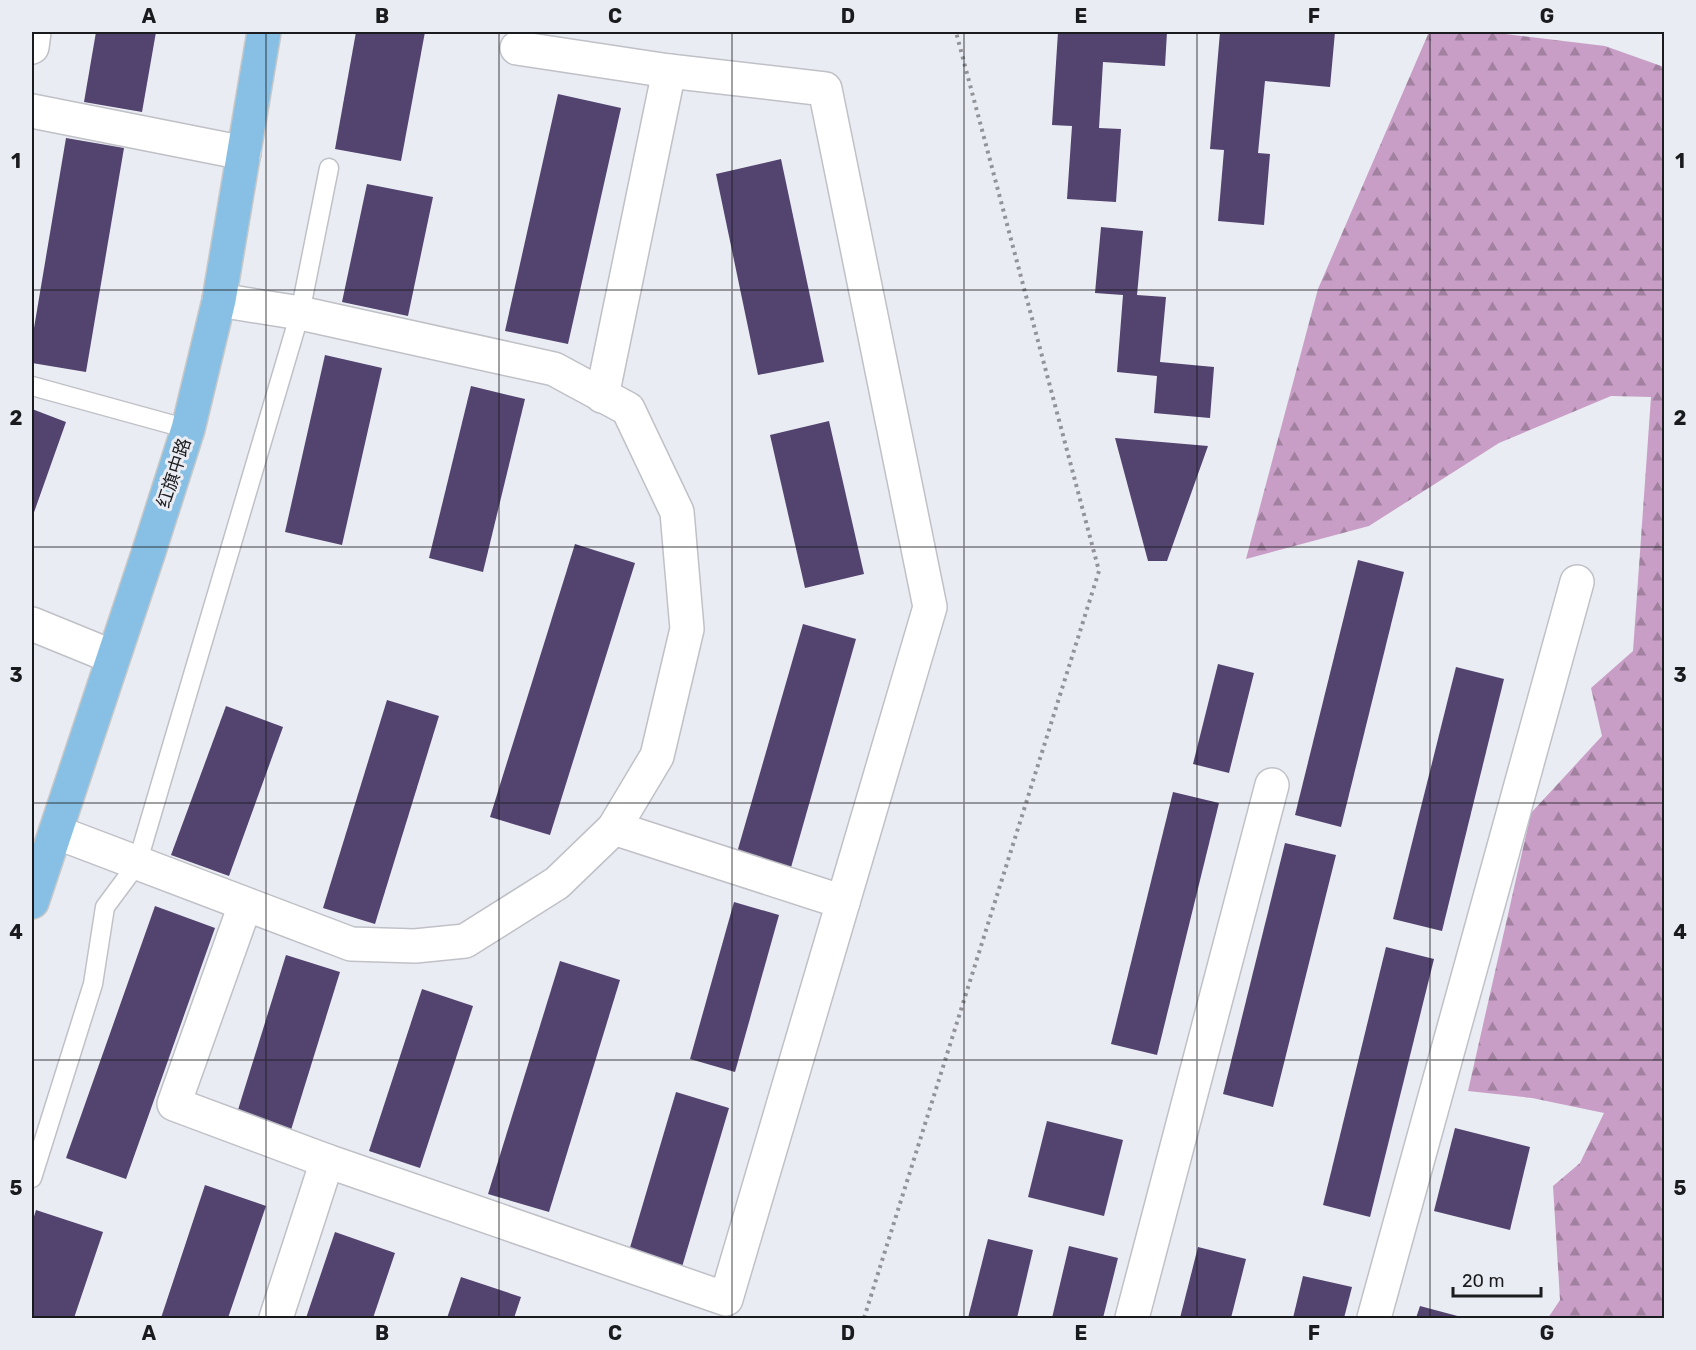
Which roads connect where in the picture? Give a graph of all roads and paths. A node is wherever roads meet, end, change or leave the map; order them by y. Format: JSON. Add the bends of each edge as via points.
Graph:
{"nodes":[{"id":1,"x":34,"y":32,"type":"edge"},
{"id":2,"x":264,"y":32,"type":"edge"},
{"id":3,"x":956,"y":32,"type":"edge"},
{"id":4,"x":32,"y":47,"type":"edge"},
{"id":5,"x":517,"y":48,"type":"dead end"},
{"id":6,"x":669,"y":71,"type":"junction"},
{"id":7,"x":32,"y":111,"type":"edge"},
{"id":8,"x":244,"y":153,"type":"junction"},
{"id":9,"x":329,"y":168,"type":"dead end"},
{"id":10,"x":219,"y":300,"type":"junction"},
{"id":11,"x":300,"y":313,"type":"junction"},
{"id":12,"x":32,"y":386,"type":"edge"},
{"id":13,"x":602,"y":396,"type":"junction"},
{"id":14,"x":188,"y":429,"type":"junction"},
{"id":15,"x":1577,"y":582,"type":"dead end"},
{"id":16,"x":32,"y":624,"type":"edge"},
{"id":17,"x":113,"y":657,"type":"junction"},
{"id":18,"x":1272,"y":785,"type":"dead end"},
{"id":19,"x":614,"y":828,"type":"junction"},
{"id":20,"x":56,"y":832,"type":"junction"},
{"id":21,"x":137,"y":864,"type":"junction"},
{"id":22,"x":33,"y":891,"type":"edge"},
{"id":23,"x":843,"y":902,"type":"junction"},
{"id":24,"x":245,"y":905,"type":"junction"},
{"id":25,"x":327,"y":1161,"type":"junction"},
{"id":26,"x":32,"y":1178,"type":"edge"},
{"id":27,"x":276,"y":1318,"type":"edge"},
{"id":28,"x":864,"y":1318,"type":"edge"},
{"id":29,"x":1131,"y":1318,"type":"edge"},
{"id":30,"x":1374,"y":1318,"type":"edge"}],
"edges":[{"from":1,"to":4,"type":"street"},
{"from":2,"to":8,"type":"main road","name":"红旗中路"},
{"from":3,"to":28,"type":"path","via":[[1099,571]]},
{"from":5,"to":6,"type":"street"},
{"from":6,"to":13,"type":"street"},
{"from":6,"to":23,"type":"street","via":[[825,89],[930,607]]},
{"from":7,"to":8,"type":"street"},
{"from":8,"to":10,"type":"main road","name":"红旗中路"},
{"from":9,"to":11,"type":"lane"},
{"from":10,"to":11,"type":"street"},
{"from":10,"to":14,"type":"main road","name":"红旗中路"},
{"from":11,"to":13,"type":"street","via":[[554,369]]},
{"from":11,"to":21,"type":"lane"},
{"from":12,"to":14,"type":"lane"},
{"from":13,"to":19,"type":"street","via":[[628,409],[677,512],[687,628],[657,756]]},
{"from":14,"to":17,"type":"main road","name":"红旗中路"},
{"from":15,"to":30,"type":"street"},
{"from":16,"to":17,"type":"street"},
{"from":17,"to":20,"type":"main road","name":"红旗中路"},
{"from":18,"to":29,"type":"street"},
{"from":19,"to":23,"type":"street"},
{"from":19,"to":24,"type":"street","via":[[556,883],[465,941],[415,946],[351,944]]},
{"from":20,"to":21,"type":"street"},
{"from":20,"to":22,"type":"main road","name":"红旗中路"},
{"from":21,"to":24,"type":"street"},
{"from":21,"to":26,"type":"lane","via":[[105,907],[93,984]]},
{"from":23,"to":25,"type":"street","via":[[726,1299]]},
{"from":24,"to":25,"type":"street","via":[[174,1104]]},
{"from":25,"to":27,"type":"street"}]}
